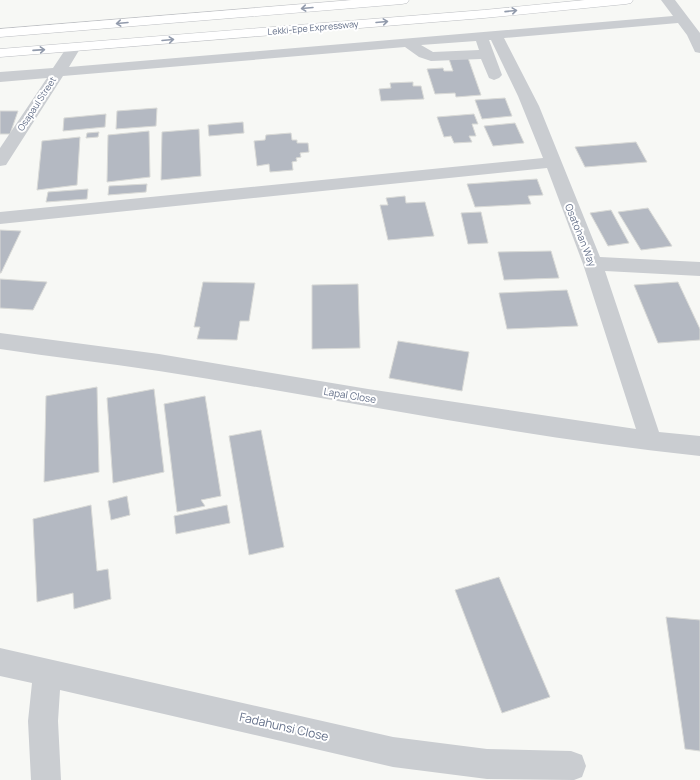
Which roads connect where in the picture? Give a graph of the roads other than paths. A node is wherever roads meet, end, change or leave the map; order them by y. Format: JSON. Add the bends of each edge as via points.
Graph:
{"nodes":[{"id":1,"x":402,"y":0,"type":"edge"},
{"id":2,"x":626,"y":0,"type":"edge"},
{"id":3,"x":668,"y":0,"type":"edge"},
{"id":4,"x":682,"y":19,"type":"junction"},
{"id":5,"x":0,"y":33,"type":"edge"},
{"id":6,"x":488,"y":35,"type":"junction"},
{"id":7,"x":407,"y":42,"type":"junction"},
{"id":8,"x":74,"y":47,"type":"junction"},
{"id":9,"x":700,"y":49,"type":"edge"},
{"id":10,"x":0,"y":53,"type":"edge"},
{"id":11,"x":487,"y":54,"type":"junction"},
{"id":12,"x":58,"y":72,"type":"junction"},
{"id":13,"x":494,"y":75,"type":"dead end"},
{"id":14,"x":0,"y":77,"type":"edge"},
{"id":15,"x":0,"y":161,"type":"edge"},
{"id":16,"x":552,"y":162,"type":"junction"},
{"id":17,"x":0,"y":218,"type":"edge"},
{"id":18,"x":594,"y":264,"type":"junction"},
{"id":19,"x":700,"y":269,"type":"edge"},
{"id":20,"x":0,"y":341,"type":"edge"},
{"id":21,"x":651,"y":441,"type":"junction"},
{"id":22,"x":700,"y":446,"type":"edge"},
{"id":23,"x":0,"y":662,"type":"edge"},
{"id":24,"x":47,"y":673,"type":"junction"},
{"id":25,"x":571,"y":766,"type":"dead end"},
{"id":26,"x":46,"y":780,"type":"edge"}],
"edges":[{"from":1,"to":5,"type":"highway","name":"Lekki-Epe Expressway","one_way":true},
{"from":8,"to":2,"type":"highway","name":"Lekki-Epe Expressway","one_way":true},
{"from":3,"to":4,"type":"street"},
{"from":4,"to":6,"type":"street"},
{"from":4,"to":9,"type":"street","via":[[694,35]]},
{"from":6,"to":7,"type":"street"},
{"from":6,"to":11,"type":"street"},
{"from":6,"to":16,"type":"street","name":"Osatohan Way","via":[[514,70]]},
{"from":7,"to":11,"type":"street","via":[[431,57]]},
{"from":7,"to":12,"type":"street"},
{"from":10,"to":8,"type":"highway","name":"Lekki-Epe Expressway","one_way":true},
{"from":8,"to":12,"type":"street","name":"Osapaul Street"},
{"from":11,"to":13,"type":"street"},
{"from":12,"to":14,"type":"street"},
{"from":12,"to":15,"type":"street","name":"Osapaul Street"},
{"from":16,"to":17,"type":"street"},
{"from":16,"to":18,"type":"street","name":"Osatohan Way"},
{"from":18,"to":19,"type":"street"},
{"from":18,"to":21,"type":"street","name":"Osatohan Way"},
{"from":20,"to":21,"type":"street","name":"Lapal Close","via":[[160,363]]},
{"from":21,"to":22,"type":"street","name":"Lapal Close"},
{"from":23,"to":24,"type":"street","name":"Fadahunsi Close"},
{"from":24,"to":25,"type":"street","name":"Fadahunsi Close","via":[[393,752],[487,764]]},
{"from":24,"to":26,"type":"street","via":[[43,721]]}]}
